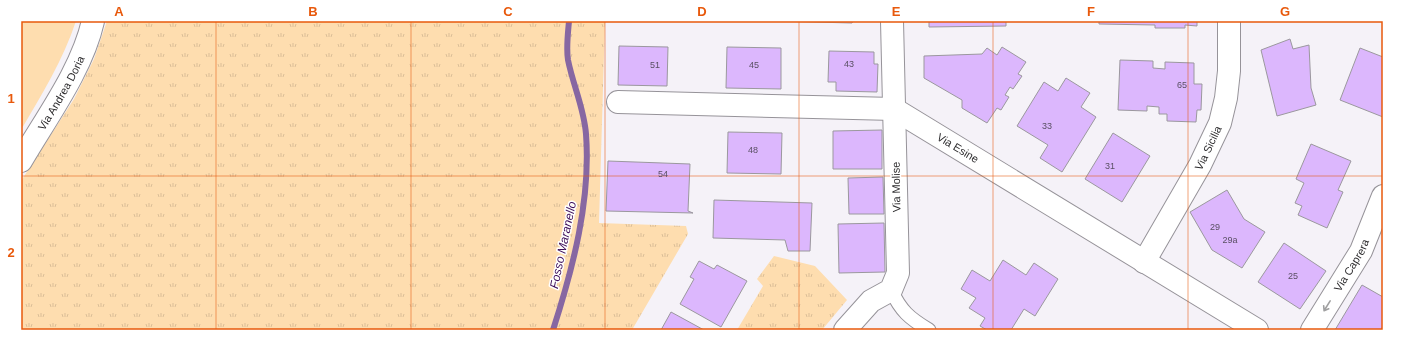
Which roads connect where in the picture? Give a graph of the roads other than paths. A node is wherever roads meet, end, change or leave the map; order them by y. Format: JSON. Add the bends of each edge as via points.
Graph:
{"nodes":[{"id":1,"x":93,"y":21,"type":"edge"},
{"id":2,"x":892,"y":21,"type":"edge"},
{"id":3,"x":1229,"y":21,"type":"edge"},
{"id":4,"x":618,"y":102,"type":"dead end"},
{"id":5,"x":894,"y":110,"type":"junction"},
{"id":6,"x":21,"y":161,"type":"edge"},
{"id":7,"x":1383,"y":196,"type":"edge"},
{"id":8,"x":1144,"y":262,"type":"junction"},
{"id":9,"x":891,"y":290,"type":"junction"},
{"id":10,"x":845,"y":330,"type":"edge"},
{"id":11,"x":929,"y":330,"type":"edge"},
{"id":12,"x":1257,"y":330,"type":"edge"},
{"id":13,"x":1312,"y":330,"type":"edge"}],
"edges":[{"from":1,"to":6,"type":"street","name":"Via Andrea Doria","via":[[84,50],[72,74]]},
{"from":2,"to":5,"type":"street","name":"Via Molise"},
{"from":3,"to":8,"type":"street","name":"Via Sicilia","via":[[1229,71],[1220,123],[1200,165]]},
{"from":4,"to":5,"type":"street","name":"Via Esine"},
{"from":5,"to":8,"type":"street","name":"Via Esine"},
{"from":5,"to":9,"type":"street","name":"Via Molise","via":[[898,273]]},
{"from":7,"to":13,"type":"street","name":"Via Caprera","one_way":true,"via":[[1361,252]]},
{"from":8,"to":12,"type":"street","name":"Via Esine"},
{"from":9,"to":10,"type":"street","via":[[871,301]]},
{"from":9,"to":11,"type":"lane","via":[[898,305],[908,317]]}]}
